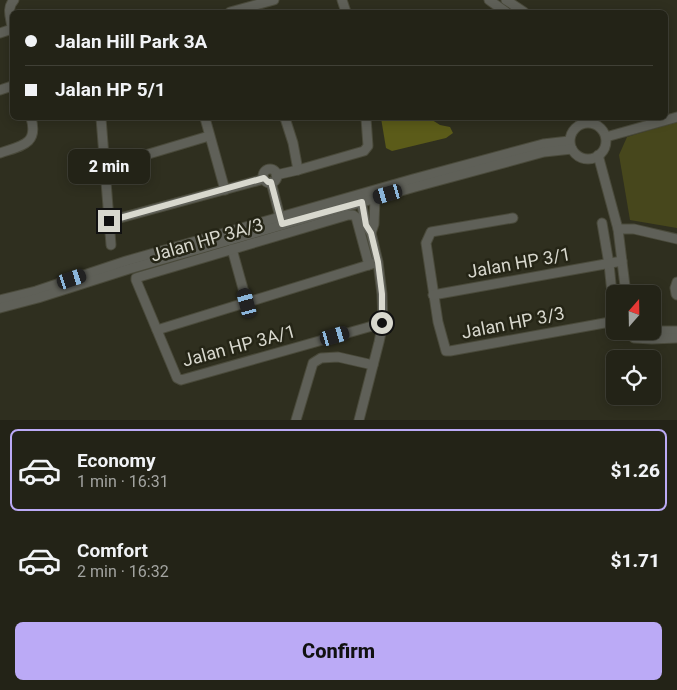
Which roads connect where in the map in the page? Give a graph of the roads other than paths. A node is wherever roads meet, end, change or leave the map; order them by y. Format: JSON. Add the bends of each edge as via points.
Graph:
{"nodes":[{"id":1,"x":14,"y":0,"type":"edge"},
{"id":2,"x":274,"y":0,"type":"edge"},
{"id":3,"x":489,"y":0,"type":"edge"},
{"id":4,"x":506,"y":0,"type":"edge"},
{"id":5,"x":237,"y":10,"type":"edge"},
{"id":6,"x":503,"y":10,"type":"edge"},
{"id":7,"x":521,"y":10,"type":"edge"},
{"id":8,"x":10,"y":17,"type":"edge"},
{"id":9,"x":31,"y":120,"type":"edge"},
{"id":10,"x":101,"y":120,"type":"edge"},
{"id":11,"x":205,"y":120,"type":"edge"},
{"id":12,"x":286,"y":120,"type":"edge"},
{"id":13,"x":366,"y":120,"type":"edge"},
{"id":14,"x":591,"y":120,"type":"edge"},
{"id":15,"x":649,"y":120,"type":"edge"},
{"id":16,"x":664,"y":120,"type":"edge"},
{"id":17,"x":578,"y":121,"type":"edge"},
{"id":18,"x":605,"y":134,"type":"junction"},
{"id":19,"x":209,"y":136,"type":"junction"},
{"id":20,"x":571,"y":145,"type":"junction"},
{"id":21,"x":0,"y":153,"type":"edge"},
{"id":22,"x":598,"y":155,"type":"junction"},
{"id":23,"x":104,"y":167,"type":"junction"},
{"id":24,"x":298,"y":170,"type":"junction"},
{"id":25,"x":270,"y":179,"type":"junction"},
{"id":26,"x":225,"y":190,"type":"junction"},
{"id":27,"x":374,"y":194,"type":"junction"},
{"id":28,"x":361,"y":198,"type":"junction"},
{"id":29,"x":513,"y":218,"type":"dead end"},
{"id":30,"x":281,"y":220,"type":"junction"},
{"id":31,"x":109,"y":221,"type":"junction"},
{"id":32,"x":602,"y":224,"type":"dead end"},
{"id":33,"x":618,"y":229,"type":"junction"},
{"id":34,"x":371,"y":233,"type":"junction"},
{"id":35,"x":677,"y":239,"type":"edge"},
{"id":36,"x":111,"y":246,"type":"dead end"},
{"id":37,"x":232,"y":249,"type":"junction"},
{"id":38,"x":622,"y":261,"type":"junction"},
{"id":39,"x":374,"y":264,"type":"junction"},
{"id":40,"x":610,"y":264,"type":"junction"},
{"id":41,"x":136,"y":280,"type":"joint"},
{"id":42,"x":625,"y":285,"type":"edge"},
{"id":43,"x":433,"y":295,"type":"junction"},
{"id":44,"x":0,"y":300,"type":"edge"},
{"id":45,"x":247,"y":303,"type":"junction"},
{"id":46,"x":0,"y":308,"type":"edge"},
{"id":47,"x":382,"y":323,"type":"junction"},
{"id":48,"x":157,"y":330,"type":"junction"},
{"id":49,"x":677,"y":330,"type":"edge"},
{"id":50,"x":661,"y":331,"type":"edge"},
{"id":51,"x":677,"y":338,"type":"edge"},
{"id":52,"x":661,"y":339,"type":"edge"},
{"id":53,"x":373,"y":365,"type":"junction"},
{"id":54,"x":296,"y":420,"type":"edge"},
{"id":55,"x":359,"y":420,"type":"edge"}],
"edges":[{"from":1,"to":8,"type":"street"},
{"from":2,"to":5,"type":"street"},
{"from":3,"to":6,"type":"street"},
{"from":4,"to":7,"type":"street"},
{"from":9,"to":21,"type":"street","via":[[33,130],[27,143]]},
{"from":10,"to":23,"type":"street"},
{"from":11,"to":19,"type":"street"},
{"from":12,"to":24,"type":"street"},
{"from":13,"to":24,"type":"street","via":[[368,146],[364,151]]},
{"from":14,"to":17,"type":"street","via":[[587,123]]},
{"from":14,"to":18,"type":"street"},
{"from":15,"to":18,"type":"street"},
{"from":16,"to":18,"type":"street"},
{"from":17,"to":20,"type":"street"},
{"from":18,"to":22,"type":"street","via":[[605,147]]},
{"from":19,"to":23,"type":"street"},
{"from":19,"to":26,"type":"street"},
{"from":20,"to":22,"type":"street","via":[[581,157],[587,159]]},
{"from":20,"to":27,"type":"street"},
{"from":22,"to":33,"type":"street"},
{"from":23,"to":31,"type":"street"},
{"from":24,"to":25,"type":"street"},
{"from":25,"to":26,"type":"street"},
{"from":25,"to":30,"type":"street"},
{"from":26,"to":31,"type":"street"},
{"from":27,"to":28,"type":"street"},
{"from":27,"to":34,"type":"street"},
{"from":28,"to":30,"type":"street"},
{"from":28,"to":34,"type":"street","via":[[366,225]]},
{"from":29,"to":43,"type":"street","via":[[431,232],[426,243]]},
{"from":30,"to":44,"type":"street","via":[[126,261]]},
{"from":30,"to":46,"type":"street"},
{"from":31,"to":36,"type":"street"},
{"from":32,"to":40,"type":"street"},
{"from":33,"to":35,"type":"street","via":[[634,229]]},
{"from":33,"to":38,"type":"street"},
{"from":34,"to":39,"type":"street"},
{"from":37,"to":39,"type":"street","name":"Jalan HP 3A/3","via":[[353,215]]},
{"from":37,"to":41,"type":"street","name":"Jalan HP 3A/3"},
{"from":37,"to":45,"type":"street"},
{"from":38,"to":40,"type":"street","name":"Jalan HP 3/1"},
{"from":38,"to":42,"type":"street"},
{"from":39,"to":45,"type":"street"},
{"from":39,"to":47,"type":"street","via":[[382,294]]},
{"from":40,"to":43,"type":"street","name":"Jalan HP 3/1"},
{"from":40,"to":43,"type":"street","name":"Jalan HP 3/3","via":[[614,313],[610,322],[450,352],[444,346]]},
{"from":41,"to":48,"type":"street","name":"Jalan HP 3A/1"},
{"from":45,"to":48,"type":"street"},
{"from":47,"to":48,"type":"street","name":"Jalan HP 3A/1","via":[[181,380],[177,378]]},
{"from":47,"to":53,"type":"street"},
{"from":49,"to":50,"type":"street"},
{"from":51,"to":52,"type":"street"},
{"from":53,"to":54,"type":"street","via":[[338,357],[321,358],[313,363]]},
{"from":53,"to":55,"type":"street"}]}
